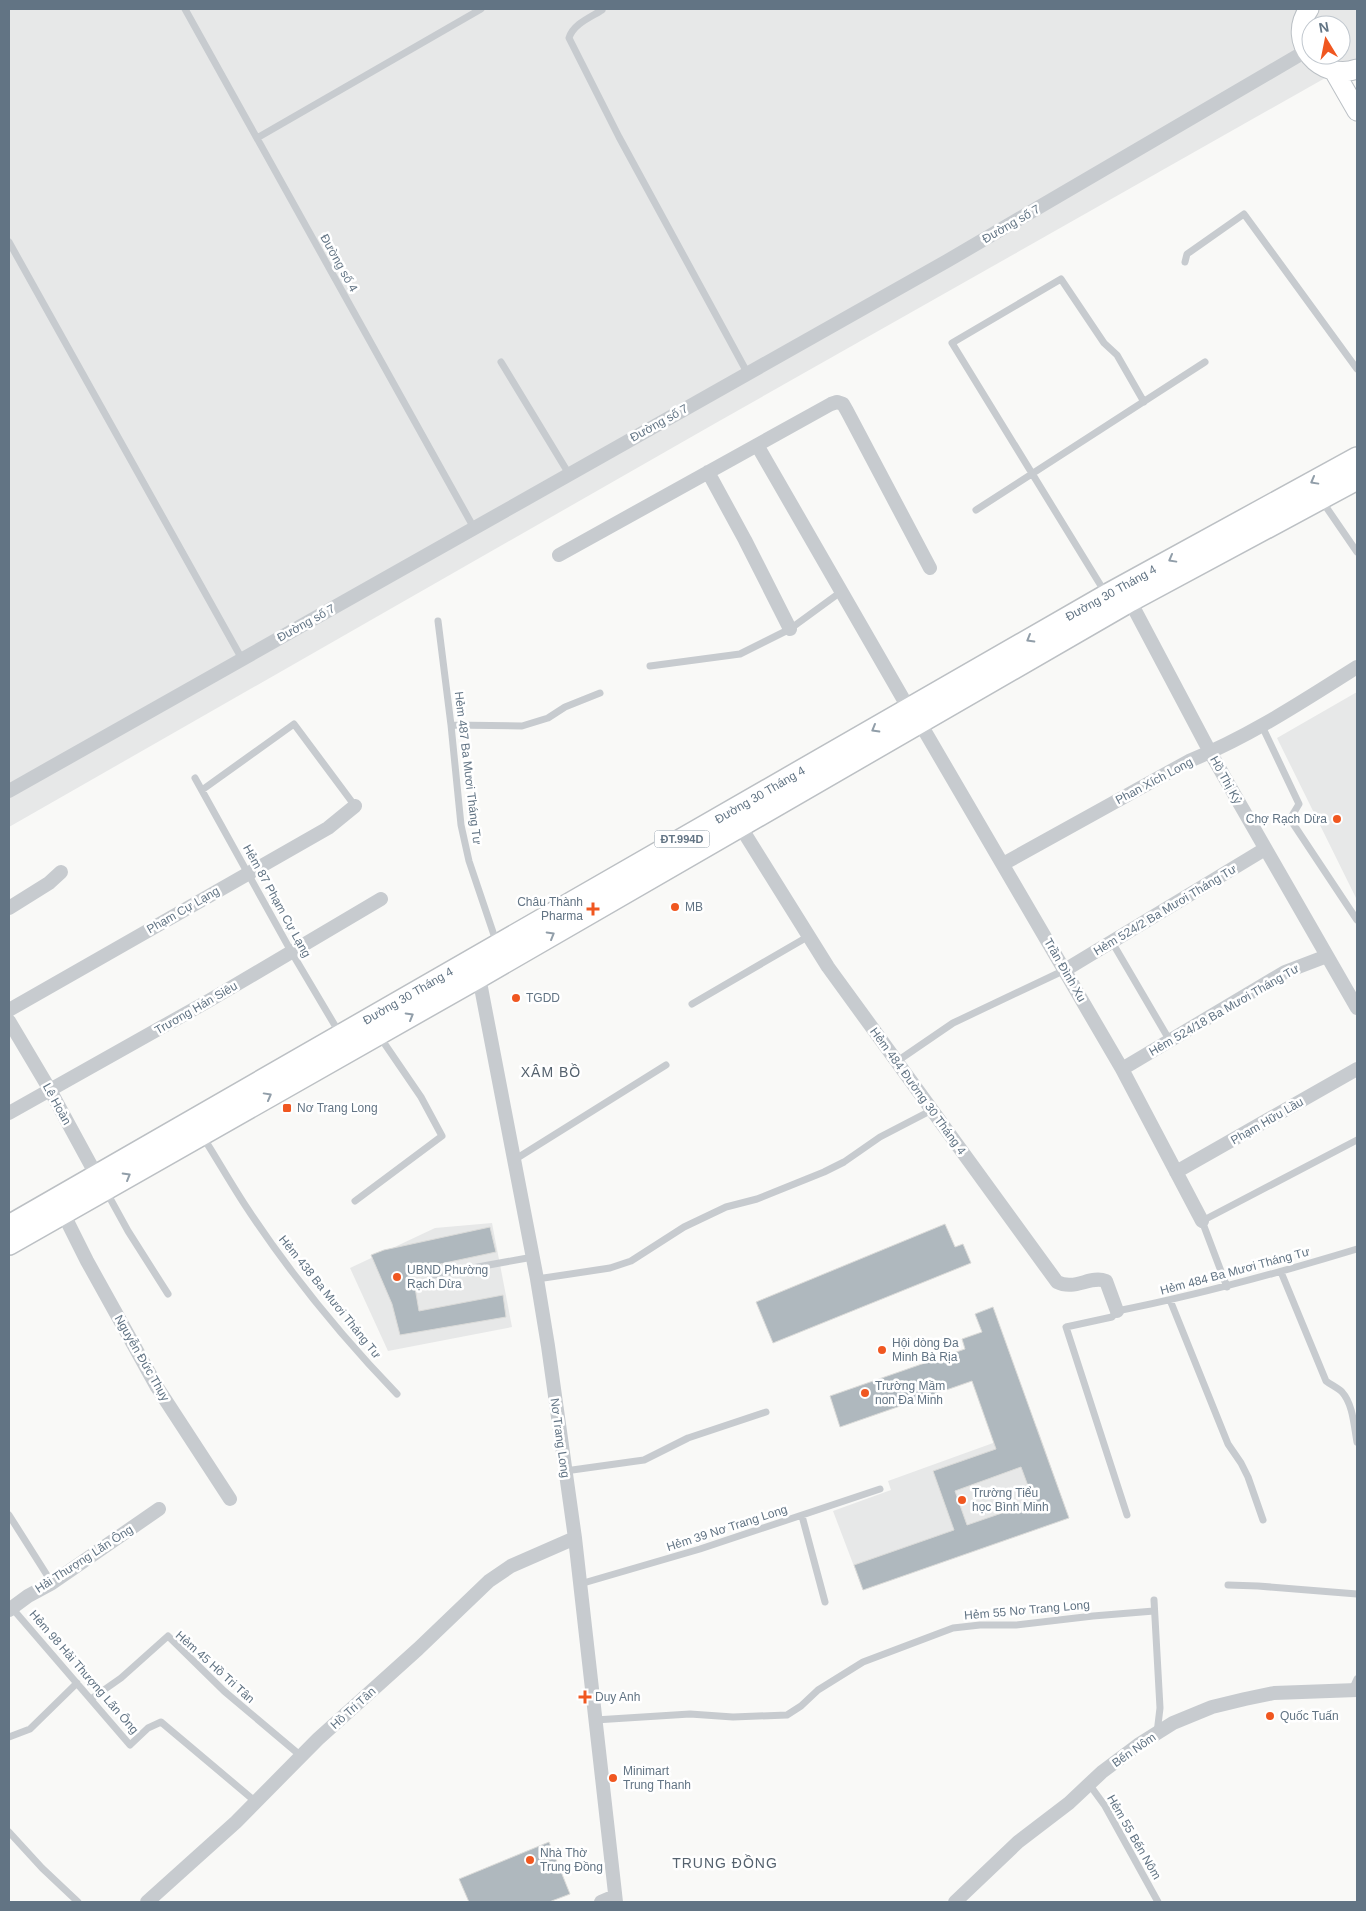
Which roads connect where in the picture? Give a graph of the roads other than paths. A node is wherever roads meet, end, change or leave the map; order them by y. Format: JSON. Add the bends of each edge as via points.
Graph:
{"nodes":[{"id":1,"x":185,"y":9,"type":"edge"},
{"id":2,"x":482,"y":9,"type":"edge"},
{"id":3,"x":602,"y":10,"type":"edge"},
{"id":4,"x":1301,"y":54,"type":"edge"},
{"id":5,"x":1320,"y":65,"type":"edge"},
{"id":6,"x":1357,"y":69,"type":"edge"},
{"id":7,"x":1334,"y":71,"type":"junction"},
{"id":8,"x":1357,"y":111,"type":"edge"},
{"id":9,"x":257,"y":138,"type":"junction"},
{"id":10,"x":9,"y":242,"type":"edge"},
{"id":11,"x":1185,"y":262,"type":"dead end"},
{"id":12,"x":501,"y":362,"type":"dead end"},
{"id":13,"x":1205,"y":362,"type":"dead end"},
{"id":14,"x":1357,"y":369,"type":"edge"},
{"id":15,"x":748,"y":374,"type":"junction"},
{"id":16,"x":1144,"y":402,"type":"junction"},
{"id":17,"x":757,"y":445,"type":"junction"},
{"id":18,"x":1357,"y":458,"type":"edge"},
{"id":19,"x":708,"y":472,"type":"junction"},
{"id":20,"x":569,"y":474,"type":"junction"},
{"id":21,"x":1032,"y":474,"type":"junction"},
{"id":22,"x":1357,"y":479,"type":"edge"},
{"id":23,"x":1320,"y":499,"type":"junction"},
{"id":24,"x":976,"y":510,"type":"dead end"},
{"id":25,"x":474,"y":528,"type":"junction"},
{"id":26,"x":1357,"y":552,"type":"edge"},
{"id":27,"x":559,"y":555,"type":"dead end"},
{"id":28,"x":930,"y":568,"type":"dead end"},
{"id":29,"x":842,"y":592,"type":"junction"},
{"id":30,"x":1107,"y":594,"type":"junction"},
{"id":31,"x":1130,"y":601,"type":"junction"},
{"id":32,"x":438,"y":621,"type":"dead end"},
{"id":33,"x":790,"y":629,"type":"junction"},
{"id":34,"x":242,"y":659,"type":"junction"},
{"id":35,"x":650,"y":666,"type":"dead end"},
{"id":36,"x":1357,"y":667,"type":"edge"},
{"id":37,"x":600,"y":693,"type":"dead end"},
{"id":38,"x":915,"y":716,"type":"junction"},
{"id":39,"x":451,"y":725,"type":"junction"},
{"id":40,"x":1262,"y":726,"type":"junction"},
{"id":41,"x":1210,"y":752,"type":"junction"},
{"id":42,"x":195,"y":778,"type":"dead end"},
{"id":43,"x":202,"y":790,"type":"junction"},
{"id":44,"x":9,"y":791,"type":"edge"},
{"id":45,"x":354,"y":806,"type":"joint"},
{"id":46,"x":740,"y":826,"type":"junction"},
{"id":47,"x":1265,"y":849,"type":"junction"},
{"id":48,"x":1003,"y":864,"type":"junction"},
{"id":49,"x":61,"y":872,"type":"dead end"},
{"id":50,"x":249,"y":873,"type":"junction"},
{"id":51,"x":381,"y":900,"type":"dead end"},
{"id":52,"x":9,"y":908,"type":"edge"},
{"id":53,"x":1357,"y":920,"type":"edge"},
{"id":54,"x":809,"y":936,"type":"junction"},
{"id":55,"x":1112,"y":942,"type":"junction"},
{"id":56,"x":292,"y":952,"type":"junction"},
{"id":57,"x":502,"y":952,"type":"junction"},
{"id":58,"x":1327,"y":956,"type":"junction"},
{"id":59,"x":473,"y":969,"type":"junction"},
{"id":60,"x":1065,"y":970,"type":"junction"},
{"id":61,"x":692,"y":1004,"type":"dead end"},
{"id":62,"x":1357,"y":1008,"type":"edge"},
{"id":63,"x":9,"y":1010,"type":"edge"},
{"id":64,"x":9,"y":1021,"type":"edge"},
{"id":65,"x":378,"y":1034,"type":"junction"},
{"id":66,"x":340,"y":1035,"type":"junction"},
{"id":67,"x":1170,"y":1041,"type":"junction"},
{"id":68,"x":896,"y":1062,"type":"junction"},
{"id":69,"x":666,"y":1065,"type":"dead end"},
{"id":70,"x":1357,"y":1069,"type":"edge"},
{"id":71,"x":1122,"y":1070,"type":"junction"},
{"id":72,"x":50,"y":1090,"type":"junction"},
{"id":73,"x":932,"y":1110,"type":"junction"},
{"id":74,"x":9,"y":1114,"type":"edge"},
{"id":75,"x":202,"y":1134,"type":"junction"},
{"id":76,"x":1357,"y":1140,"type":"edge"},
{"id":77,"x":514,"y":1160,"type":"junction"},
{"id":78,"x":1176,"y":1172,"type":"junction"},
{"id":79,"x":100,"y":1182,"type":"junction"},
{"id":80,"x":355,"y":1201,"type":"dead end"},
{"id":81,"x":63,"y":1213,"type":"junction"},
{"id":82,"x":1202,"y":1221,"type":"junction"},
{"id":83,"x":9,"y":1226,"type":"edge"},
{"id":84,"x":9,"y":1244,"type":"edge"},
{"id":85,"x":1357,"y":1249,"type":"edge"},
{"id":86,"x":532,"y":1257,"type":"junction"},
{"id":87,"x":1281,"y":1272,"type":"junction"},
{"id":88,"x":434,"y":1275,"type":"dead end"},
{"id":89,"x":537,"y":1279,"type":"junction"},
{"id":90,"x":1226,"y":1287,"type":"junction"},
{"id":91,"x":168,"y":1294,"type":"dead end"},
{"id":92,"x":1170,"y":1300,"type":"junction"},
{"id":93,"x":1117,"y":1311,"type":"junction"},
{"id":94,"x":397,"y":1394,"type":"dead end"},
{"id":95,"x":766,"y":1412,"type":"dead end"},
{"id":96,"x":1357,"y":1442,"type":"edge"},
{"id":97,"x":565,"y":1471,"type":"junction"},
{"id":98,"x":880,"y":1489,"type":"dead end"},
{"id":99,"x":230,"y":1499,"type":"dead end"},
{"id":100,"x":159,"y":1509,"type":"dead end"},
{"id":101,"x":9,"y":1515,"type":"edge"},
{"id":102,"x":1127,"y":1515,"type":"dead end"},
{"id":103,"x":802,"y":1516,"type":"junction"},
{"id":104,"x":1262,"y":1520,"type":"dead end"},
{"id":105,"x":575,"y":1538,"type":"junction"},
{"id":106,"x":52,"y":1583,"type":"junction"},
{"id":107,"x":580,"y":1584,"type":"junction"},
{"id":108,"x":1228,"y":1585,"type":"dead end"},
{"id":109,"x":1357,"y":1594,"type":"edge"},
{"id":110,"x":1154,"y":1600,"type":"dead end"},
{"id":111,"x":825,"y":1602,"type":"dead end"},
{"id":112,"x":10,"y":1609,"type":"edge"},
{"id":113,"x":1154,"y":1611,"type":"junction"},
{"id":114,"x":76,"y":1683,"type":"junction"},
{"id":115,"x":1355,"y":1686,"type":"edge"},
{"id":116,"x":90,"y":1699,"type":"junction"},
{"id":117,"x":596,"y":1720,"type":"junction"},
{"id":118,"x":1157,"y":1734,"type":"junction"},
{"id":119,"x":9,"y":1737,"type":"edge"},
{"id":120,"x":301,"y":1756,"type":"junction"},
{"id":121,"x":1088,"y":1784,"type":"junction"},
{"id":122,"x":256,"y":1802,"type":"junction"},
{"id":123,"x":9,"y":1832,"type":"edge"},
{"id":124,"x":616,"y":1899,"type":"edge"},
{"id":125,"x":78,"y":1902,"type":"edge"},
{"id":126,"x":147,"y":1902,"type":"edge"},
{"id":127,"x":601,"y":1902,"type":"edge"},
{"id":128,"x":955,"y":1902,"type":"edge"},
{"id":129,"x":1158,"y":1902,"type":"edge"}],
"edges":[{"from":1,"to":9,"type":"lane","name":"Đường số 4"},
{"from":2,"to":9,"type":"lane"},
{"from":3,"to":15,"type":"lane","via":[[575,27],[569,38]]},
{"from":4,"to":15,"type":"street","name":"Đường số 7"},
{"from":5,"to":7,"type":"main road"},
{"from":6,"to":7,"type":"main road"},
{"from":7,"to":8,"type":"main road"},
{"from":9,"to":25,"type":"lane","name":"Đường số 4"},
{"from":10,"to":34,"type":"lane"},
{"from":11,"to":14,"type":"lane","via":[[1187,254],[1244,214]]},
{"from":12,"to":20,"type":"lane"},
{"from":13,"to":16,"type":"lane"},
{"from":15,"to":20,"type":"street","name":"Đường số 7"},
{"from":16,"to":21,"type":"lane"},
{"from":16,"to":21,"type":"lane","via":[[1117,355],[1104,343],[1061,279],[952,343]]},
{"from":17,"to":19,"type":"street"},
{"from":17,"to":28,"type":"street","via":[[831,404],[843,404]]},
{"from":17,"to":29,"type":"street","name":"Trần Đình Xu"},
{"from":18,"to":30,"type":"main road","name":"Đường 30 Tháng 4","number":"ĐT.994D","one_way":true},
{"from":19,"to":27,"type":"street"},
{"from":19,"to":33,"type":"street"},
{"from":20,"to":25,"type":"street","name":"Đường số 7"},
{"from":21,"to":24,"type":"lane"},
{"from":21,"to":30,"type":"lane"},
{"from":22,"to":23,"type":"main road","name":"Đường 30 Tháng 4","number":"ĐT.994D"},
{"from":23,"to":26,"type":"lane"},
{"from":23,"to":31,"type":"main road","name":"Đường 30 Tháng 4","number":"ĐT.994D"},
{"from":25,"to":34,"type":"street","name":"Đường số 7"},
{"from":29,"to":33,"type":"lane"},
{"from":29,"to":38,"type":"street","name":"Trần Đình Xu"},
{"from":30,"to":38,"type":"main road","name":"Đường 30 Tháng 4","number":"ĐT.994D","one_way":true},
{"from":31,"to":38,"type":"main road","name":"Đường 30 Tháng 4","number":"ĐT.994D"},
{"from":31,"to":41,"type":"street","name":"Hồ Thị Kỷ"},
{"from":32,"to":39,"type":"lane","name":"Hẻm 487 Ba Mươi Tháng Tư"},
{"from":33,"to":35,"type":"lane","via":[[740,654]]},
{"from":34,"to":44,"type":"street","name":"Đường số 7"},
{"from":36,"to":40,"type":"street","name":"Phan Xích Long"},
{"from":37,"to":39,"type":"lane","via":[[565,707],[548,718],[522,726]]},
{"from":38,"to":46,"type":"main road","name":"Đường 30 Tháng 4","number":"ĐT.994D"},
{"from":38,"to":48,"type":"street","name":"Trần Đình Xu"},
{"from":38,"to":57,"type":"main road","name":"Đường 30 Tháng 4","number":"ĐT.994D","one_way":true},
{"from":39,"to":57,"type":"lane","name":"Hẻm 487 Ba Mươi Tháng Tư","via":[[462,825],[470,861]]},
{"from":40,"to":41,"type":"street","name":"Phan Xích Long"},
{"from":40,"to":53,"type":"lane","via":[[1299,804],[1290,819]]},
{"from":41,"to":47,"type":"street","name":"Hồ Thị Kỷ"},
{"from":41,"to":48,"type":"street","name":"Phan Xích Long"},
{"from":42,"to":43,"type":"lane","name":"Hẻm 87 Phạm Cự Lạng"},
{"from":43,"to":45,"type":"lane","via":[[294,724]]},
{"from":43,"to":50,"type":"lane","name":"Hẻm 87 Phạm Cự Lạng"},
{"from":45,"to":50,"type":"street","name":"Phạm Cự Lạng","via":[[328,828]]},
{"from":46,"to":54,"type":"street","name":"Hẻm 484 Đường 30 Tháng 4"},
{"from":57,"to":46,"type":"main road","name":"Đường 30 Tháng 4","number":"ĐT.994D","one_way":true},
{"from":47,"to":55,"type":"street","name":"Hẻm 524/2 Ba Mươi Tháng Tư"},
{"from":47,"to":58,"type":"street","name":"Hồ Thị Kỷ"},
{"from":48,"to":60,"type":"street","name":"Trần Đình Xu"},
{"from":49,"to":52,"type":"street"},
{"from":50,"to":56,"type":"lane","name":"Hẻm 87 Phạm Cự Lạng"},
{"from":50,"to":63,"type":"street","name":"Phạm Cự Lạng"},
{"from":51,"to":56,"type":"street","name":"Trương Hán Siêu"},
{"from":54,"to":61,"type":"lane"},
{"from":54,"to":68,"type":"street","name":"Hẻm 484 Đường 30 Tháng 4"},
{"from":55,"to":60,"type":"street","name":"Hẻm 524/2 Ba Mươi Tháng Tư"},
{"from":55,"to":67,"type":"lane"},
{"from":56,"to":66,"type":"lane","name":"Hẻm 87 Phạm Cự Lạng"},
{"from":56,"to":72,"type":"street","name":"Trương Hán Siêu"},
{"from":57,"to":59,"type":"main road","name":"Đường 30 Tháng 4","number":"ĐT.994D"},
{"from":58,"to":62,"type":"street","name":"Hồ Thị Kỷ"},
{"from":58,"to":67,"type":"street","name":"Hẻm 524/18 Ba Mươi Tháng Tư","via":[[1285,972]]},
{"from":65,"to":59,"type":"main road","name":"Đường 30 Tháng 4","number":"ĐT.994D","one_way":true},
{"from":59,"to":66,"type":"main road","name":"Đường 30 Tháng 4","number":"ĐT.994D"},
{"from":59,"to":77,"type":"street","name":"Nơ Trang Long"},
{"from":60,"to":68,"type":"lane","via":[[953,1023]]},
{"from":60,"to":71,"type":"street","name":"Trần Đình Xu"},
{"from":64,"to":72,"type":"street","name":"Lê Hoàn"},
{"from":75,"to":65,"type":"main road","name":"Đường 30 Tháng 4","number":"ĐT.994D","one_way":true},
{"from":65,"to":80,"type":"lane","via":[[442,1136]]},
{"from":66,"to":79,"type":"main road","name":"Đường 30 Tháng 4","number":"ĐT.994D"},
{"from":67,"to":71,"type":"street","name":"Hẻm 524/18 Ba Mươi Tháng Tư"},
{"from":68,"to":73,"type":"street","name":"Hẻm 484 Đường 30 Tháng 4"},
{"from":69,"to":77,"type":"lane"},
{"from":70,"to":78,"type":"street","name":"Phạm Hữu Lầu"},
{"from":71,"to":78,"type":"street","name":"Trần Đình Xu"},
{"from":72,"to":74,"type":"street","name":"Trương Hán Siêu"},
{"from":72,"to":79,"type":"street","name":"Lê Hoàn"},
{"from":73,"to":89,"type":"lane","via":[[880,1137],[844,1162],[757,1199],[726,1207],[684,1227],[631,1261],[610,1268]]},
{"from":73,"to":93,"type":"street","name":"Hẻm 484 Đường 30 Tháng 4","via":[[1057,1282],[1079,1285],[1106,1281]]},
{"from":79,"to":75,"type":"main road","name":"Đường 30 Tháng 4","number":"ĐT.994D","one_way":true},
{"from":75,"to":94,"type":"lane","name":"Hẻm 438 Ba Mươi Tháng Tư","via":[[245,1205],[298,1279]]},
{"from":76,"to":82,"type":"lane"},
{"from":77,"to":86,"type":"street","name":"Nơ Trang Long"},
{"from":78,"to":82,"type":"street","name":"Trần Đình Xu"},
{"from":79,"to":81,"type":"main road","name":"Đường 30 Tháng 4","number":"ĐT.994D"},
{"from":79,"to":83,"type":"main road","name":"Đường 30 Tháng 4","number":"ĐT.994D"},
{"from":79,"to":91,"type":"lane"},
{"from":81,"to":84,"type":"main road","name":"Đường 30 Tháng 4","number":"ĐT.994D"},
{"from":81,"to":99,"type":"street","name":"Nguyễn Đức Thụy","via":[[157,1388]]},
{"from":82,"to":90,"type":"lane"},
{"from":85,"to":87,"type":"lane","name":"Hẻm 484 Ba Mươi Tháng Tư"},
{"from":86,"to":88,"type":"lane"},
{"from":86,"to":89,"type":"street","name":"Nơ Trang Long"},
{"from":87,"to":90,"type":"lane","name":"Hẻm 484 Ba Mươi Tháng Tư"},
{"from":87,"to":96,"type":"lane","via":[[1326,1380],[1341,1391],[1348,1402]]},
{"from":89,"to":97,"type":"street","name":"Nơ Trang Long"},
{"from":90,"to":92,"type":"lane","name":"Hẻm 484 Ba Mươi Tháng Tư"},
{"from":92,"to":93,"type":"lane","name":"Hẻm 484 Ba Mươi Tháng Tư"},
{"from":92,"to":104,"type":"lane","via":[[1228,1444],[1248,1477]]},
{"from":93,"to":102,"type":"lane","name":"Hẻm 484 Ba Mươi Tháng Tư","via":[[1112,1317],[1066,1327]]},
{"from":95,"to":97,"type":"lane","via":[[688,1438],[644,1460]]},
{"from":97,"to":105,"type":"street","name":"Nơ Trang Long"},
{"from":98,"to":103,"type":"lane","name":"Hẻm 39 Nơ Trang Long"},
{"from":100,"to":106,"type":"street","name":"Hải Thượng Lãn Ông"},
{"from":101,"to":106,"type":"lane"},
{"from":103,"to":107,"type":"lane","name":"Hẻm 39 Nơ Trang Long"},
{"from":103,"to":111,"type":"lane"},
{"from":105,"to":107,"type":"street","name":"Nơ Trang Long"},
{"from":105,"to":120,"type":"street","name":"Hồ Tri Tân","via":[[510,1566],[489,1581]]},
{"from":106,"to":112,"type":"street","name":"Hải Thượng Lãn Ông"},
{"from":107,"to":117,"type":"street","name":"Nơ Trang Long"},
{"from":108,"to":109,"type":"lane"},
{"from":110,"to":113,"type":"lane"},
{"from":112,"to":114,"type":"lane","name":"Hẻm 98 Hải Thượng Lãn Ông"},
{"from":113,"to":117,"type":"lane","name":"Hẻm 55 Nơ Trang Long","via":[[953,1628],[863,1662],[818,1690],[788,1715],[732,1717],[690,1714]]},
{"from":113,"to":118,"type":"lane","via":[[1160,1708]]},
{"from":114,"to":116,"type":"lane","name":"Hẻm 98 Hải Thượng Lãn Ông"},
{"from":114,"to":119,"type":"lane","via":[[30,1729]]},
{"from":115,"to":118,"type":"street","name":"Bến Nôm","via":[[1245,1698],[1212,1707],[1173,1723]]},
{"from":116,"to":120,"type":"lane","name":"Hẻm 45 Hồ Tri Tân","via":[[121,1678],[168,1636],[224,1691]]},
{"from":116,"to":122,"type":"lane","name":"Hẻm 98 Hải Thượng Lãn Ông","via":[[130,1745],[148,1728],[161,1722]]},
{"from":117,"to":124,"type":"street","name":"Nơ Trang Long"},
{"from":118,"to":121,"type":"street","name":"Bến Nôm"},
{"from":120,"to":122,"type":"street","name":"Hồ Tri Tân"},
{"from":121,"to":128,"type":"street","name":"Bến Nôm","via":[[1069,1803],[1018,1842]]},
{"from":121,"to":129,"type":"lane","name":"Hẻm 55 Bến Nôm","via":[[1105,1806]]},
{"from":122,"to":126,"type":"street","name":"Hồ Tri Tân"},
{"from":123,"to":125,"type":"lane"},
{"from":124,"to":127,"type":"street"}]}
